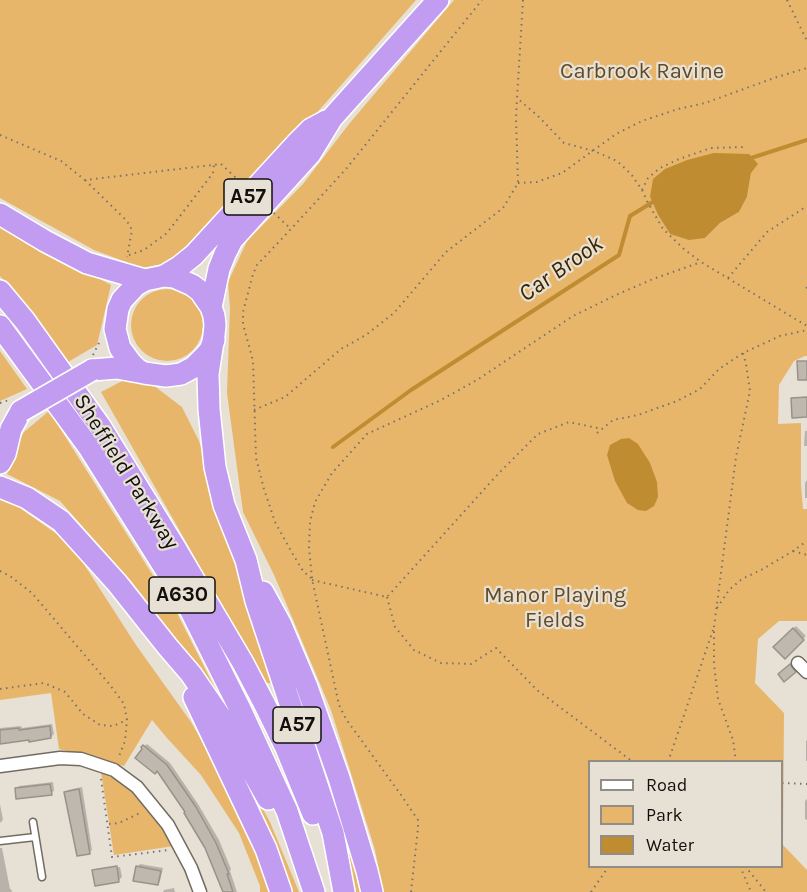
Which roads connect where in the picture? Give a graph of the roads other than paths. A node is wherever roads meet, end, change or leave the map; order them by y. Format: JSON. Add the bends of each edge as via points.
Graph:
{"nodes":[{"id":1,"x":438,"y":0,"type":"edge"},
{"id":2,"x":332,"y":118,"type":"junction"},
{"id":3,"x":0,"y":214,"type":"edge"},
{"id":4,"x":154,"y":278,"type":"junction"},
{"id":5,"x":0,"y":291,"type":"edge"},
{"id":6,"x":211,"y":307,"type":"junction"},
{"id":7,"x":0,"y":326,"type":"edge"},
{"id":8,"x":213,"y":340,"type":"junction"},
{"id":9,"x":117,"y":341,"type":"junction"},
{"id":10,"x":92,"y":370,"type":"junction"},
{"id":11,"x":144,"y":373,"type":"junction"},
{"id":12,"x":21,"y":411,"type":"junction"},
{"id":13,"x":0,"y":418,"type":"edge"},
{"id":14,"x":0,"y":463,"type":"edge"},
{"id":15,"x":0,"y":487,"type":"edge"},
{"id":16,"x":246,"y":560,"type":"junction"},
{"id":17,"x":167,"y":646,"type":"junction"},
{"id":18,"x":0,"y":766,"type":"edge"},
{"id":19,"x":33,"y":822,"type":"dead end"},
{"id":20,"x":35,"y":837,"type":"junction"},
{"id":21,"x":0,"y":841,"type":"edge"},
{"id":22,"x":42,"y":877,"type":"dead end"},
{"id":23,"x":200,"y":892,"type":"edge"},
{"id":24,"x":281,"y":892,"type":"edge"},
{"id":25,"x":312,"y":892,"type":"edge"},
{"id":26,"x":343,"y":892,"type":"edge"},
{"id":27,"x":372,"y":892,"type":"edge"}],
"edges":[{"from":1,"to":2,"type":"highway","number":"A57"},
{"from":2,"to":4,"type":"highway","number":"A57","via":[[310,129],[179,267]]},
{"from":2,"to":6,"type":"highway","number":"A57","via":[[310,154],[232,240],[219,269]]},
{"from":3,"to":4,"type":"highway","via":[[87,263]]},
{"from":4,"to":6,"type":"highway","via":[[174,277],[192,285]]},
{"from":4,"to":9,"type":"highway","number":"A57","via":[[128,292],[122,300],[115,329]]},
{"from":5,"to":26,"type":"highway","name":"Sheffield Parkway","number":"A630","via":[[100,426],[243,663],[286,748]]},
{"from":6,"to":8,"type":"highway","number":"A57"},
{"from":7,"to":25,"type":"highway","name":"Sheffield Parkway","number":"A630","via":[[88,446],[188,605],[286,811]]},
{"from":8,"to":11,"type":"highway","via":[[204,357],[181,374]]},
{"from":8,"to":16,"type":"highway","number":"A57","via":[[208,374],[215,467],[224,505]]},
{"from":9,"to":10,"type":"highway","via":[[112,354]]},
{"from":9,"to":11,"type":"highway","via":[[125,356]]},
{"from":10,"to":11,"type":"highway","via":[[117,368]]},
{"from":10,"to":12,"type":"highway","bridge":true},
{"from":12,"to":13,"type":"highway"},
{"from":12,"to":14,"type":"highway"},
{"from":15,"to":17,"type":"highway","number":"A57","via":[[27,498],[61,521]]},
{"from":16,"to":26,"type":"highway","number":"A57","via":[[333,833]]},
{"from":16,"to":27,"type":"highway","via":[[281,625],[307,687]]},
{"from":17,"to":24,"type":"highway","via":[[266,849]]},
{"from":17,"to":25,"type":"highway","number":"A57","via":[[226,725],[276,813]]},
{"from":18,"to":23,"type":"street","via":[[60,758],[81,759],[114,770],[137,787],[168,825]]},
{"from":19,"to":20,"type":"lane"},
{"from":20,"to":21,"type":"lane"},
{"from":20,"to":22,"type":"lane"}]}
